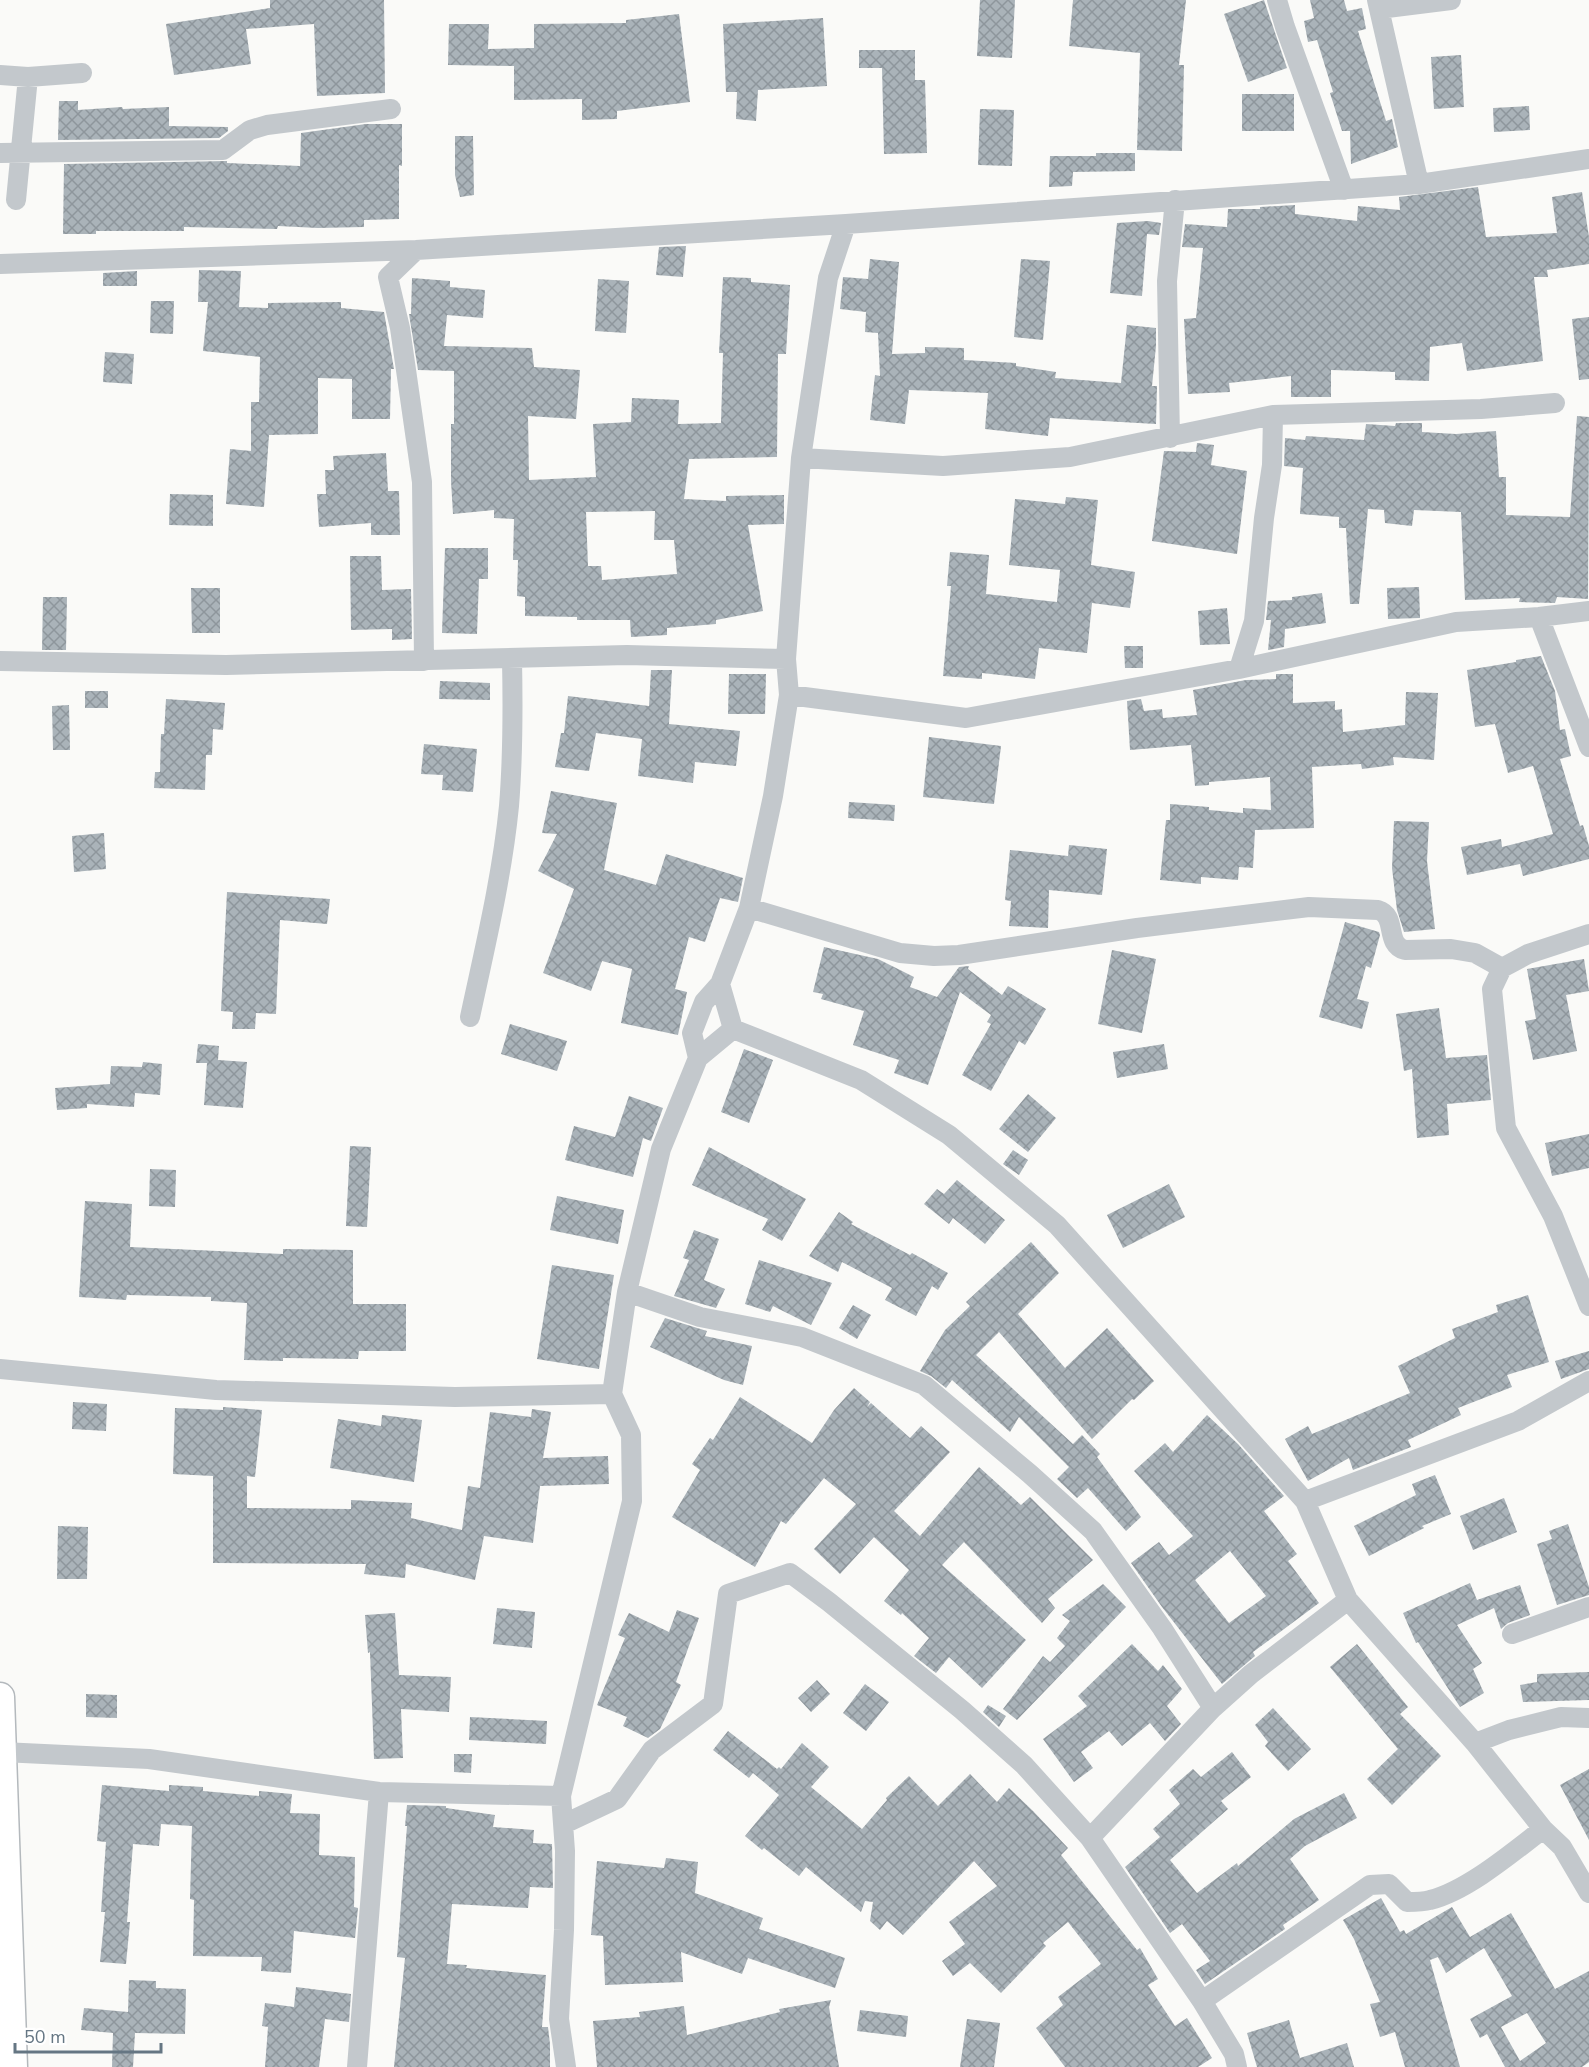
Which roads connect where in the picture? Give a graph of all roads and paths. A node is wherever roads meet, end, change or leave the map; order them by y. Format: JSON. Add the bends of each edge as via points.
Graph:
{"nodes":[{"id":1,"x":1277,"y":0,"type":"edge"},
{"id":2,"x":1451,"y":0,"type":"edge"},
{"id":3,"x":1378,"y":5,"type":"edge"},
{"id":4,"x":82,"y":73,"type":"dead end"},
{"id":5,"x":0,"y":75,"type":"edge"},
{"id":6,"x":28,"y":77,"type":"junction"},
{"id":7,"x":391,"y":109,"type":"dead end"},
{"id":8,"x":0,"y":153,"type":"edge"},
{"id":9,"x":21,"y":153,"type":"junction"},
{"id":10,"x":1589,"y":159,"type":"edge"},
{"id":11,"x":1419,"y":184,"type":"junction"},
{"id":12,"x":1344,"y":190,"type":"junction"},
{"id":13,"x":16,"y":200,"type":"dead end"},
{"id":14,"x":1175,"y":200,"type":"junction"},
{"id":15,"x":846,"y":224,"type":"junction"},
{"id":16,"x":416,"y":249,"type":"junction"},
{"id":17,"x":0,"y":264,"type":"edge"},
{"id":18,"x":1555,"y":403,"type":"dead end"},
{"id":19,"x":1273,"y":415,"type":"junction"},
{"id":20,"x":1170,"y":438,"type":"junction"},
{"id":21,"x":801,"y":458,"type":"junction"},
{"id":22,"x":1589,"y":611,"type":"edge"},
{"id":23,"x":1539,"y":617,"type":"junction"},
{"id":24,"x":512,"y":659,"type":"junction"},
{"id":25,"x":786,"y":659,"type":"junction"},
{"id":26,"x":0,"y":661,"type":"edge"},
{"id":27,"x":424,"y":662,"type":"junction"},
{"id":28,"x":1239,"y":669,"type":"junction"},
{"id":29,"x":789,"y":695,"type":"junction"},
{"id":30,"x":1589,"y":747,"type":"edge"},
{"id":31,"x":749,"y":908,"type":"junction"},
{"id":32,"x":1589,"y":934,"type":"edge"},
{"id":33,"x":1502,"y":968,"type":"junction"},
{"id":34,"x":720,"y":984,"type":"junction"},
{"id":35,"x":470,"y":1017,"type":"dead end"},
{"id":36,"x":733,"y":1029,"type":"junction"},
{"id":37,"x":698,"y":1058,"type":"junction"},
{"id":38,"x":627,"y":1292,"type":"junction"},
{"id":39,"x":1589,"y":1306,"type":"edge"},
{"id":40,"x":0,"y":1369,"type":"edge"},
{"id":41,"x":1589,"y":1381,"type":"edge"},
{"id":42,"x":612,"y":1394,"type":"junction"},
{"id":43,"x":1305,"y":1501,"type":"junction"},
{"id":44,"x":1348,"y":1600,"type":"junction"},
{"id":45,"x":1589,"y":1607,"type":"edge"},
{"id":46,"x":1512,"y":1634,"type":"dead end"},
{"id":47,"x":0,"y":1697,"type":"edge"},
{"id":48,"x":1214,"y":1708,"type":"junction"},
{"id":49,"x":1589,"y":1718,"type":"edge"},
{"id":50,"x":1475,"y":1743,"type":"junction"},
{"id":51,"x":2,"y":1752,"type":"junction"},
{"id":52,"x":379,"y":1792,"type":"junction"},
{"id":53,"x":561,"y":1796,"type":"junction"},
{"id":54,"x":564,"y":1824,"type":"junction"},
{"id":55,"x":1544,"y":1829,"type":"junction"},
{"id":56,"x":1090,"y":1838,"type":"junction"},
{"id":57,"x":1589,"y":1893,"type":"edge"},
{"id":58,"x":1202,"y":2001,"type":"junction"},
{"id":59,"x":13,"y":2067,"type":"edge"},
{"id":60,"x":357,"y":2067,"type":"edge"},
{"id":61,"x":566,"y":2067,"type":"edge"},
{"id":62,"x":1237,"y":2067,"type":"edge"}],
"edges":[{"from":1,"to":12,"type":"street"},
{"from":2,"to":3,"type":"street"},
{"from":3,"to":11,"type":"street"},
{"from":4,"to":6,"type":"street"},
{"from":5,"to":6,"type":"street"},
{"from":6,"to":9,"type":"street"},
{"from":7,"to":9,"type":"street","via":[[267,125],[250,130],[222,150]]},
{"from":8,"to":9,"type":"street"},
{"from":9,"to":13,"type":"street"},
{"from":10,"to":11,"type":"street"},
{"from":11,"to":12,"type":"street"},
{"from":12,"to":14,"type":"street"},
{"from":14,"to":15,"type":"street"},
{"from":14,"to":20,"type":"street","via":[[1167,281]]},
{"from":15,"to":16,"type":"street"},
{"from":15,"to":21,"type":"street","via":[[828,278]]},
{"from":16,"to":17,"type":"street"},
{"from":16,"to":27,"type":"street","via":[[388,277],[400,328],[422,483]]},
{"from":18,"to":19,"type":"street"},
{"from":19,"to":20,"type":"street"},
{"from":19,"to":28,"type":"street","via":[[1272,465],[1254,621]]},
{"from":20,"to":21,"type":"street","via":[[1070,457],[943,466]]},
{"from":21,"to":25,"type":"street"},
{"from":22,"to":23,"type":"street"},
{"from":23,"to":28,"type":"street","via":[[1456,622]]},
{"from":23,"to":30,"type":"street"},
{"from":24,"to":25,"type":"street"},
{"from":24,"to":27,"type":"street"},
{"from":24,"to":35,"type":"street","via":[[509,806],[496,900]]},
{"from":25,"to":29,"type":"street"},
{"from":26,"to":27,"type":"street","via":[[226,665]]},
{"from":28,"to":29,"type":"street","via":[[966,718]]},
{"from":29,"to":31,"type":"street"},
{"from":31,"to":33,"type":"street","via":[[900,953],[934,956],[1309,907],[1378,910],[1389,919],[1398,948],[1475,953]]},
{"from":31,"to":34,"type":"street"},
{"from":32,"to":33,"type":"street","via":[[1528,954]]},
{"from":33,"to":39,"type":"street","via":[[1492,989],[1506,1128],[1553,1216]]},
{"from":34,"to":36,"type":"street"},
{"from":34,"to":37,"type":"street","via":[[704,1002],[692,1033]]},
{"from":36,"to":37,"type":"street"},
{"from":36,"to":43,"type":"street","via":[[861,1080],[949,1135],[1057,1225]]},
{"from":37,"to":38,"type":"street","via":[[661,1149]]},
{"from":38,"to":42,"type":"street"},
{"from":38,"to":48,"type":"street","via":[[700,1317],[802,1337],[924,1385],[1093,1531]]},
{"from":40,"to":42,"type":"street","via":[[216,1390],[455,1397]]},
{"from":41,"to":43,"type":"street","via":[[1518,1421]]},
{"from":42,"to":53,"type":"street","via":[[631,1435],[633,1501]]},
{"from":43,"to":44,"type":"street"},
{"from":44,"to":48,"type":"street","via":[[1251,1674]]},
{"from":44,"to":50,"type":"street"},
{"from":45,"to":46,"type":"street"},
{"from":47,"to":51,"type":"highway"},
{"from":48,"to":56,"type":"street"},
{"from":49,"to":50,"type":"street","via":[[1561,1717]]},
{"from":50,"to":55,"type":"street"},
{"from":51,"to":52,"type":"street","via":[[148,1759]]},
{"from":51,"to":59,"type":"highway"},
{"from":52,"to":53,"type":"street"},
{"from":52,"to":60,"type":"street"},
{"from":53,"to":54,"type":"street"},
{"from":54,"to":56,"type":"street","via":[[617,1799],[652,1750],[712,1704],[728,1594],[790,1573],[962,1710],[1024,1765]]},
{"from":54,"to":61,"type":"street","via":[[559,2019]]},
{"from":55,"to":57,"type":"street","via":[[1562,1847]]},
{"from":55,"to":58,"type":"street","via":[[1489,1869],[1444,1895],[1407,1902],[1389,1884],[1370,1885]]},
{"from":56,"to":58,"type":"street"},
{"from":58,"to":62,"type":"street","via":[[1234,2054]]}]}
